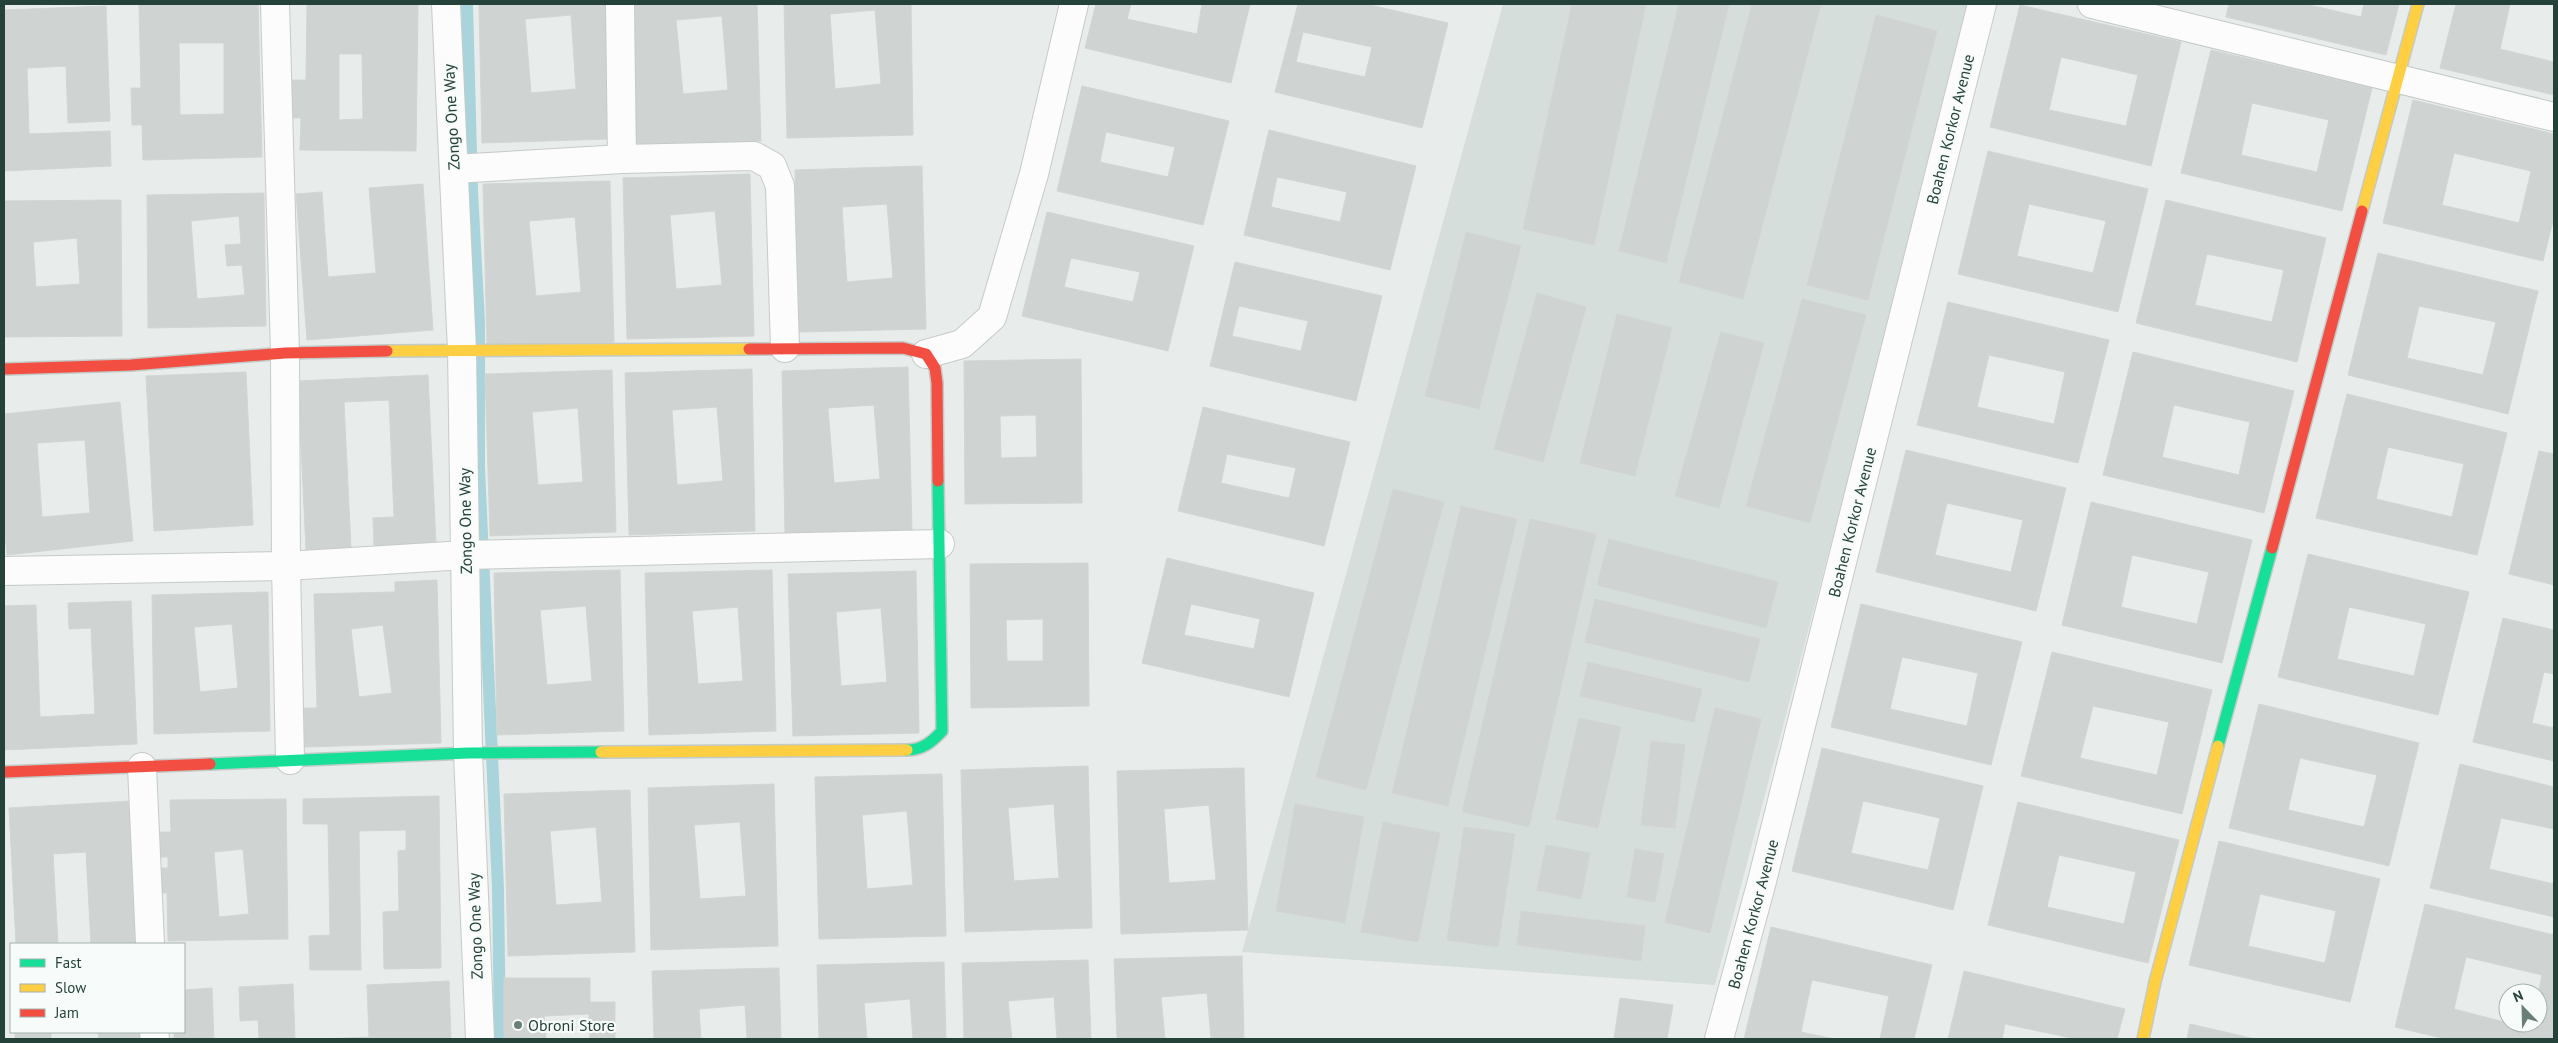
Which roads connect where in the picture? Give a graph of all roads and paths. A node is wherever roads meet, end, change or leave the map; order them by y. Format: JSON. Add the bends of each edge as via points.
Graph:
{"nodes":[{"id":1,"x":275,"y":4,"type":"edge"},
{"id":2,"x":446,"y":4,"type":"edge"},
{"id":3,"x":620,"y":4,"type":"edge"},
{"id":4,"x":1074,"y":4,"type":"edge"},
{"id":5,"x":1982,"y":4,"type":"edge"},
{"id":6,"x":2092,"y":4,"type":"edge"},
{"id":7,"x":2418,"y":4,"type":"edge"},
{"id":8,"x":2398,"y":79,"type":"junction"},
{"id":9,"x":2554,"y":116,"type":"edge"},
{"id":10,"x":622,"y":159,"type":"junction"},
{"id":11,"x":454,"y":169,"type":"junction"},
{"id":12,"x":785,"y":348,"type":"junction"},
{"id":13,"x":462,"y":350,"type":"junction"},
{"id":14,"x":285,"y":354,"type":"junction"},
{"id":15,"x":926,"y":354,"type":"junction"},
{"id":16,"x":4,"y":370,"type":"edge"},
{"id":17,"x":940,"y":544,"type":"junction"},
{"id":18,"x":465,"y":555,"type":"junction"},
{"id":19,"x":286,"y":566,"type":"junction"},
{"id":20,"x":4,"y":571,"type":"edge"},
{"id":21,"x":468,"y":753,"type":"junction"},
{"id":22,"x":290,"y":760,"type":"junction"},
{"id":23,"x":142,"y":767,"type":"junction"},
{"id":24,"x":4,"y":772,"type":"edge"},
{"id":25,"x":150,"y":943,"type":"edge"},
{"id":26,"x":480,"y":1039,"type":"edge"},
{"id":27,"x":1720,"y":1039,"type":"edge"},
{"id":28,"x":2143,"y":1039,"type":"edge"}],
"edges":[{"from":1,"to":14,"type":"street"},
{"from":2,"to":11,"type":"street","name":"Zongo One Way"},
{"from":3,"to":10,"type":"street"},
{"from":4,"to":15,"type":"street","via":[[1034,174],[992,317],[962,344]]},
{"from":5,"to":27,"type":"street","name":"Boahen Korkor Avenue"},
{"from":6,"to":8,"type":"street"},
{"from":7,"to":8,"type":"street"},
{"from":8,"to":9,"type":"street"},
{"from":8,"to":28,"type":"street","via":[[2158,972]]},
{"from":10,"to":11,"type":"street"},
{"from":10,"to":12,"type":"street","via":[[754,156],[772,166],[780,186]]},
{"from":11,"to":13,"type":"street","name":"Zongo One Way"},
{"from":12,"to":13,"type":"street"},
{"from":12,"to":15,"type":"street","via":[[903,348]]},
{"from":13,"to":14,"type":"street"},
{"from":13,"to":18,"type":"street","name":"Zongo One Way"},
{"from":14,"to":16,"type":"street"},
{"from":14,"to":19,"type":"street"},
{"from":15,"to":17,"type":"street","via":[[935,368],[937,383]]},
{"from":17,"to":18,"type":"street"},
{"from":17,"to":21,"type":"street","via":[[942,731],[932,742],[916,750]]},
{"from":18,"to":19,"type":"street"},
{"from":18,"to":21,"type":"street","name":"Zongo One Way"},
{"from":19,"to":20,"type":"street"},
{"from":19,"to":22,"type":"street"},
{"from":21,"to":22,"type":"street"},
{"from":21,"to":26,"type":"street","name":"Zongo One Way"},
{"from":22,"to":23,"type":"street"},
{"from":23,"to":24,"type":"street"},
{"from":23,"to":25,"type":"street"}]}
